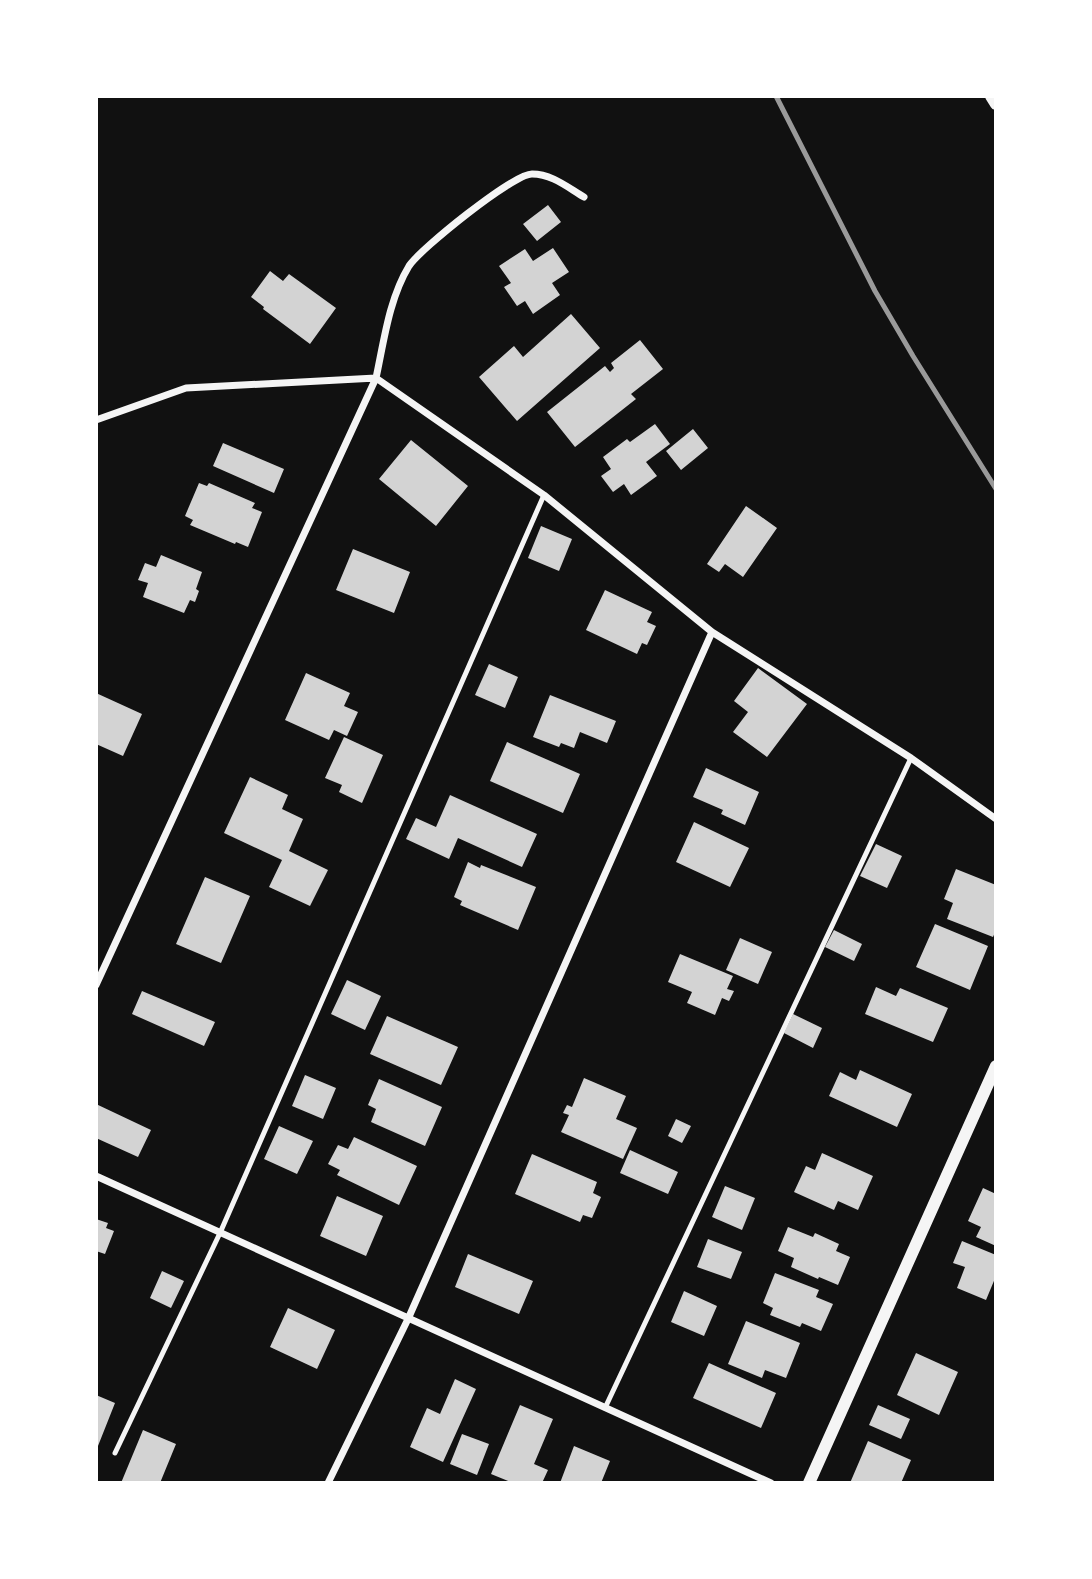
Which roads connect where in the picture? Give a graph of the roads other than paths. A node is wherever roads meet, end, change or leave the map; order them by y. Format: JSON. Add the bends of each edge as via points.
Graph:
{"nodes":[{"id":1,"x":992,"y":96,"type":"edge"},
{"id":2,"x":996,"y":104,"type":"edge"},
{"id":3,"x":584,"y":197,"type":"dead end"},
{"id":4,"x":376,"y":378,"type":"junction"},
{"id":5,"x":96,"y":420,"type":"edge"},
{"id":6,"x":544,"y":495,"type":"junction"},
{"id":7,"x":712,"y":632,"type":"junction"},
{"id":8,"x":911,"y":758,"type":"junction"},
{"id":9,"x":996,"y":819,"type":"edge"},
{"id":10,"x":96,"y":985,"type":"edge"},
{"id":11,"x":996,"y":1066,"type":"edge"},
{"id":12,"x":96,"y":1176,"type":"edge"},
{"id":13,"x":220,"y":1233,"type":"junction"},
{"id":14,"x":408,"y":1319,"type":"junction"},
{"id":15,"x":605,"y":1408,"type":"junction"},
{"id":16,"x":115,"y":1453,"type":"dead end"},
{"id":17,"x":328,"y":1483,"type":"edge"},
{"id":18,"x":771,"y":1483,"type":"edge"},
{"id":19,"x":809,"y":1483,"type":"edge"}],
"edges":[{"from":1,"to":2,"type":"street"},
{"from":3,"to":4,"type":"street","via":[[548,175],[528,174],[496,191],[450,229],[410,265],[393,302]]},
{"from":4,"to":5,"type":"street","via":[[186,388]]},
{"from":4,"to":6,"type":"street"},
{"from":4,"to":10,"type":"street"},
{"from":6,"to":7,"type":"street"},
{"from":6,"to":13,"type":"lane"},
{"from":7,"to":8,"type":"street"},
{"from":7,"to":14,"type":"street"},
{"from":8,"to":9,"type":"street"},
{"from":8,"to":15,"type":"lane"},
{"from":11,"to":19,"type":"street"},
{"from":12,"to":13,"type":"street"},
{"from":13,"to":14,"type":"street"},
{"from":13,"to":16,"type":"lane"},
{"from":14,"to":15,"type":"street"},
{"from":14,"to":17,"type":"street"},
{"from":15,"to":18,"type":"street"}]}
